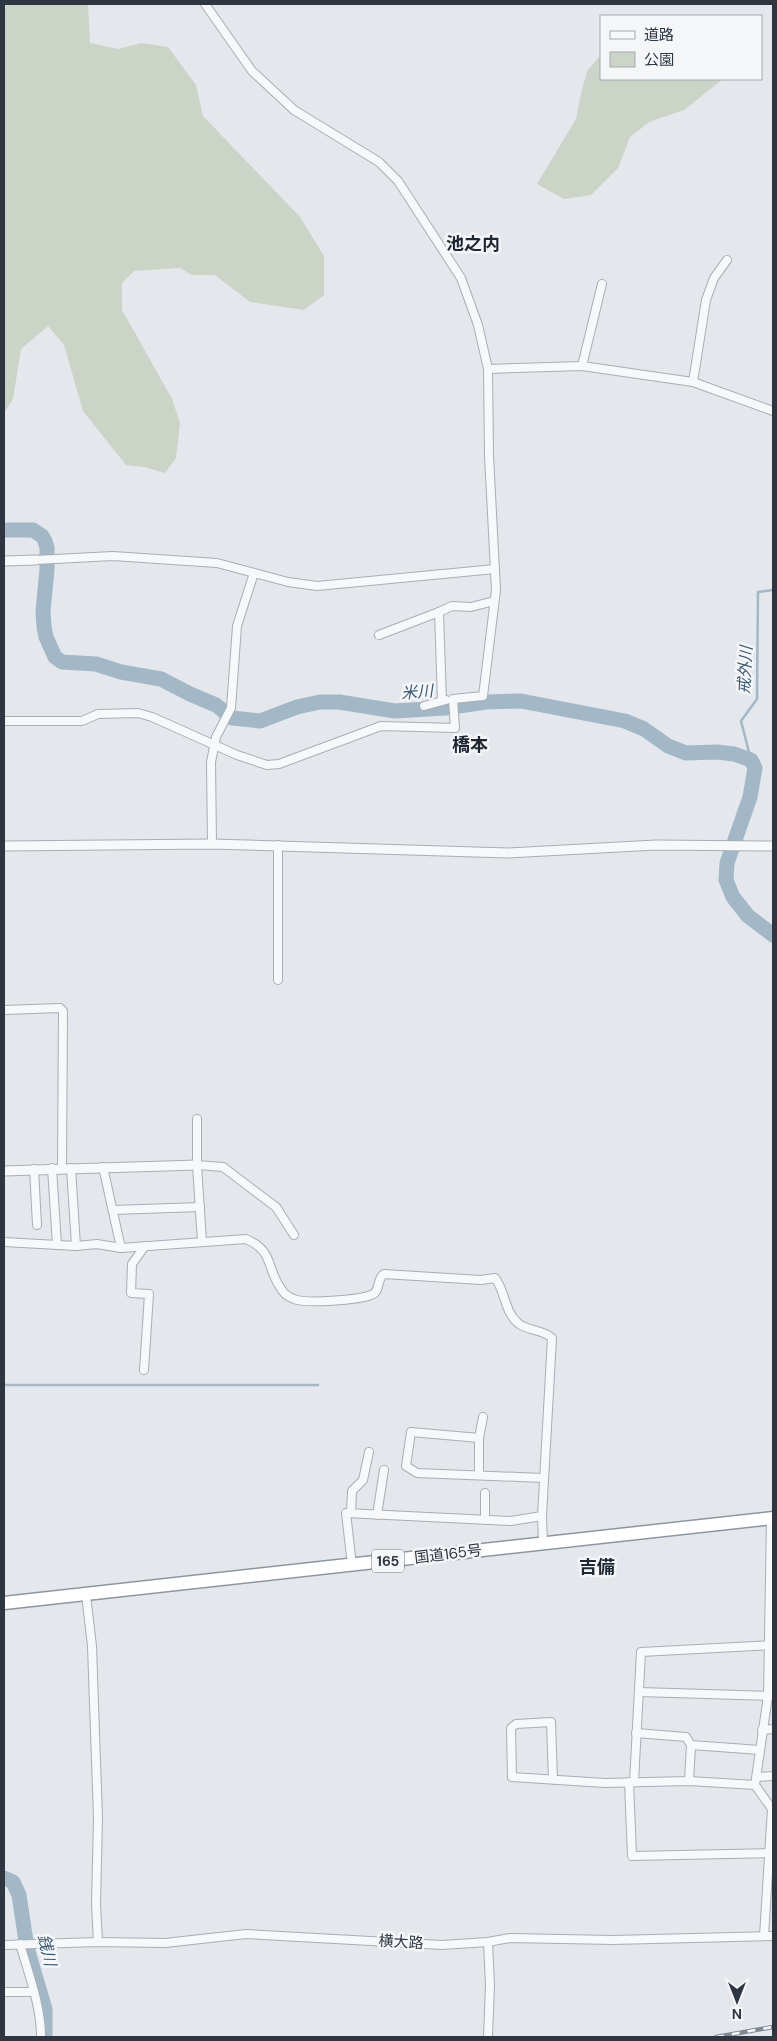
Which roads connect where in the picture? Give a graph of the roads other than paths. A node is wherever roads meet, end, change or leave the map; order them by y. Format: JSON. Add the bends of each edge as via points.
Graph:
{"nodes":[{"id":1,"x":205,"y":4,"type":"edge"},
{"id":2,"x":727,"y":260,"type":"dead end"},
{"id":3,"x":602,"y":284,"type":"dead end"},
{"id":4,"x":582,"y":366,"type":"junction"},
{"id":5,"x":488,"y":369,"type":"junction"},
{"id":6,"x":693,"y":382,"type":"junction"},
{"id":7,"x":773,"y":411,"type":"edge"},
{"id":8,"x":36,"y":560,"type":"joint"},
{"id":9,"x":4,"y":561,"type":"edge"},
{"id":10,"x":495,"y":570,"type":"junction"},
{"id":11,"x":254,"y":573,"type":"junction"},
{"id":12,"x":494,"y":601,"type":"junction"},
{"id":13,"x":439,"y":612,"type":"junction"},
{"id":14,"x":379,"y":635,"type":"dead end"},
{"id":15,"x":453,"y":699,"type":"junction"},
{"id":16,"x":442,"y":701,"type":"junction"},
{"id":17,"x":424,"y":706,"type":"dead end"},
{"id":18,"x":4,"y":721,"type":"edge"},
{"id":19,"x":214,"y":745,"type":"junction"},
{"id":20,"x":212,"y":844,"type":"junction"},
{"id":21,"x":278,"y":845,"type":"junction"},
{"id":22,"x":4,"y":846,"type":"edge"},
{"id":23,"x":773,"y":846,"type":"edge"},
{"id":24,"x":278,"y":980,"type":"dead end"},
{"id":25,"x":4,"y":1010,"type":"edge"},
{"id":26,"x":197,"y":1120,"type":"dead end"},
{"id":27,"x":197,"y":1165,"type":"junction"},
{"id":28,"x":103,"y":1167,"type":"junction"},
{"id":29,"x":52,"y":1168,"type":"junction"},
{"id":30,"x":67,"y":1168,"type":"junction"},
{"id":31,"x":34,"y":1169,"type":"junction"},
{"id":32,"x":4,"y":1170,"type":"edge"},
{"id":33,"x":200,"y":1208,"type":"junction"},
{"id":34,"x":113,"y":1210,"type":"junction"},
{"id":35,"x":37,"y":1225,"type":"dead end"},
{"id":36,"x":294,"y":1235,"type":"dead end"},
{"id":37,"x":4,"y":1242,"type":"edge"},
{"id":38,"x":202,"y":1242,"type":"junction"},
{"id":39,"x":57,"y":1245,"type":"junction"},
{"id":40,"x":76,"y":1246,"type":"junction"},
{"id":41,"x":145,"y":1246,"type":"junction"},
{"id":42,"x":121,"y":1248,"type":"junction"},
{"id":43,"x":144,"y":1370,"type":"dead end"},
{"id":44,"x":483,"y":1417,"type":"dead end"},
{"id":45,"x":480,"y":1438,"type":"junction"},
{"id":46,"x":369,"y":1452,"type":"dead end"},
{"id":47,"x":384,"y":1470,"type":"dead end"},
{"id":48,"x":480,"y":1474,"type":"junction"},
{"id":49,"x":543,"y":1478,"type":"junction"},
{"id":50,"x":485,"y":1493,"type":"dead end"},
{"id":51,"x":351,"y":1513,"type":"junction"},
{"id":52,"x":377,"y":1514,"type":"junction"},
{"id":53,"x":542,"y":1516,"type":"junction"},
{"id":54,"x":772,"y":1518,"type":"edge"},
{"id":55,"x":485,"y":1520,"type":"junction"},
{"id":56,"x":543,"y":1543,"type":"junction"},
{"id":57,"x":352,"y":1565,"type":"junction"},
{"id":58,"x":86,"y":1595,"type":"junction"},
{"id":59,"x":4,"y":1603,"type":"edge"},
{"id":60,"x":771,"y":1645,"type":"edge"},
{"id":61,"x":639,"y":1692,"type":"junction"},
{"id":62,"x":771,"y":1696,"type":"edge"},
{"id":63,"x":773,"y":1729,"type":"edge"},
{"id":64,"x":762,"y":1730,"type":"junction"},
{"id":65,"x":636,"y":1733,"type":"junction"},
{"id":66,"x":691,"y":1744,"type":"junction"},
{"id":67,"x":760,"y":1750,"type":"junction"},
{"id":68,"x":773,"y":1776,"type":"edge"},
{"id":69,"x":553,"y":1780,"type":"junction"},
{"id":70,"x":689,"y":1781,"type":"junction"},
{"id":71,"x":756,"y":1781,"type":"junction"},
{"id":72,"x":631,"y":1782,"type":"junction"},
{"id":73,"x":771,"y":1853,"type":"edge"},
{"id":74,"x":764,"y":1936,"type":"junction"},
{"id":75,"x":773,"y":1936,"type":"edge"},
{"id":76,"x":98,"y":1942,"type":"junction"},
{"id":77,"x":488,"y":1942,"type":"junction"},
{"id":78,"x":25,"y":1944,"type":"junction"},
{"id":79,"x":4,"y":1945,"type":"edge"},
{"id":80,"x":4,"y":1992,"type":"edge"},
{"id":81,"x":34,"y":1992,"type":"junction"},
{"id":82,"x":41,"y":2037,"type":"edge"},
{"id":83,"x":488,"y":2037,"type":"edge"}],
"edges":[{"from":1,"to":5,"type":"street","via":[[252,71],[294,110],[379,162],[398,181],[461,278],[478,325]]},
{"from":2,"to":6,"type":"street","via":[[714,278],[706,300]]},
{"from":3,"to":4,"type":"street"},
{"from":4,"to":5,"type":"street"},
{"from":4,"to":6,"type":"street"},
{"from":5,"to":10,"type":"street"},
{"from":6,"to":7,"type":"street"},
{"from":8,"to":9,"type":"street"},
{"from":8,"to":11,"type":"street","via":[[113,556],[216,563]]},
{"from":10,"to":11,"type":"street","via":[[317,586]]},
{"from":10,"to":12,"type":"street"},
{"from":11,"to":19,"type":"street","via":[[237,626],[231,708]]},
{"from":12,"to":13,"type":"street","via":[[471,607],[452,606]]},
{"from":12,"to":15,"type":"street","via":[[484,696]]},
{"from":13,"to":14,"type":"street"},
{"from":13,"to":16,"type":"street"},
{"from":15,"to":16,"type":"street"},
{"from":15,"to":19,"type":"street","via":[[456,728],[381,726],[279,764],[267,765]]},
{"from":16,"to":17,"type":"street"},
{"from":18,"to":19,"type":"street","via":[[82,720],[98,714],[138,713]]},
{"from":19,"to":20,"type":"street","via":[[211,762]]},
{"from":20,"to":21,"type":"street"},
{"from":20,"to":22,"type":"street"},
{"from":21,"to":23,"type":"street","via":[[499,853],[656,845]]},
{"from":21,"to":24,"type":"street"},
{"from":25,"to":30,"type":"street","via":[[60,1008],[63,1011]]},
{"from":26,"to":27,"type":"street"},
{"from":27,"to":28,"type":"street"},
{"from":27,"to":33,"type":"street"},
{"from":27,"to":36,"type":"street","via":[[223,1167],[276,1207]]},
{"from":28,"to":30,"type":"street"},
{"from":28,"to":34,"type":"street"},
{"from":29,"to":30,"type":"street"},
{"from":29,"to":31,"type":"street"},
{"from":29,"to":39,"type":"street"},
{"from":30,"to":40,"type":"street"},
{"from":31,"to":32,"type":"street"},
{"from":31,"to":35,"type":"street"},
{"from":33,"to":34,"type":"street"},
{"from":33,"to":38,"type":"street"},
{"from":34,"to":42,"type":"street"},
{"from":37,"to":39,"type":"street"},
{"from":38,"to":41,"type":"street"},
{"from":38,"to":49,"type":"street","via":[[246,1239],[258,1245],[269,1258],[280,1289],[297,1300],[371,1295],[378,1289],[380,1277],[384,1274],[481,1280],[495,1278],[508,1311],[518,1323],[552,1338]]},
{"from":39,"to":40,"type":"street"},
{"from":40,"to":42,"type":"street","via":[[97,1244]]},
{"from":41,"to":42,"type":"street"},
{"from":41,"to":43,"type":"street","via":[[132,1264],[131,1293],[149,1294]]},
{"from":44,"to":45,"type":"street"},
{"from":45,"to":48,"type":"street"},
{"from":45,"to":48,"type":"street","via":[[411,1432],[406,1466],[418,1473]]},
{"from":46,"to":51,"type":"street","via":[[364,1480],[352,1491]]},
{"from":47,"to":52,"type":"street"},
{"from":48,"to":49,"type":"street"},
{"from":49,"to":53,"type":"street"},
{"from":50,"to":55,"type":"street"},
{"from":51,"to":52,"type":"street"},
{"from":51,"to":57,"type":"street","via":[[346,1513]]},
{"from":52,"to":55,"type":"street"},
{"from":53,"to":55,"type":"street","via":[[511,1521]]},
{"from":53,"to":56,"type":"street"},
{"from":54,"to":56,"type":"highway","name":"国道165号","number":"165"},
{"from":54,"to":60,"type":"street"},
{"from":56,"to":57,"type":"highway","name":"国道165号","number":"165"},
{"from":57,"to":58,"type":"highway","name":"国道165号","number":"165"},
{"from":58,"to":59,"type":"highway","name":"国道165号","number":"165"},
{"from":58,"to":76,"type":"street","via":[[92,1646],[98,1818]]},
{"from":60,"to":61,"type":"street","via":[[641,1652]]},
{"from":60,"to":62,"type":"street"},
{"from":61,"to":62,"type":"street"},
{"from":61,"to":65,"type":"street"},
{"from":62,"to":64,"type":"street"},
{"from":63,"to":64,"type":"street"},
{"from":64,"to":67,"type":"street"},
{"from":65,"to":66,"type":"street","via":[[686,1736]]},
{"from":65,"to":72,"type":"street"},
{"from":66,"to":67,"type":"street"},
{"from":66,"to":70,"type":"street"},
{"from":67,"to":71,"type":"street"},
{"from":68,"to":71,"type":"street"},
{"from":69,"to":69,"type":"street","via":[[512,1777],[511,1728],[516,1724],[551,1722]]},
{"from":69,"to":72,"type":"street"},
{"from":70,"to":71,"type":"street"},
{"from":70,"to":72,"type":"street"},
{"from":71,"to":73,"type":"street","via":[[772,1808]]},
{"from":72,"to":73,"type":"street","via":[[632,1856]]},
{"from":73,"to":74,"type":"street"},
{"from":74,"to":75,"type":"street","name":"横大路"},
{"from":74,"to":77,"type":"street","name":"横大路","via":[[613,1940],[510,1938]]},
{"from":76,"to":77,"type":"street","name":"横大路","via":[[165,1943],[246,1934],[442,1945]]},
{"from":76,"to":78,"type":"street","name":"横大路"},
{"from":77,"to":83,"type":"street"},
{"from":78,"to":79,"type":"street","name":"横大路"},
{"from":78,"to":81,"type":"street"},
{"from":80,"to":81,"type":"street"},
{"from":81,"to":82,"type":"street"}]}
